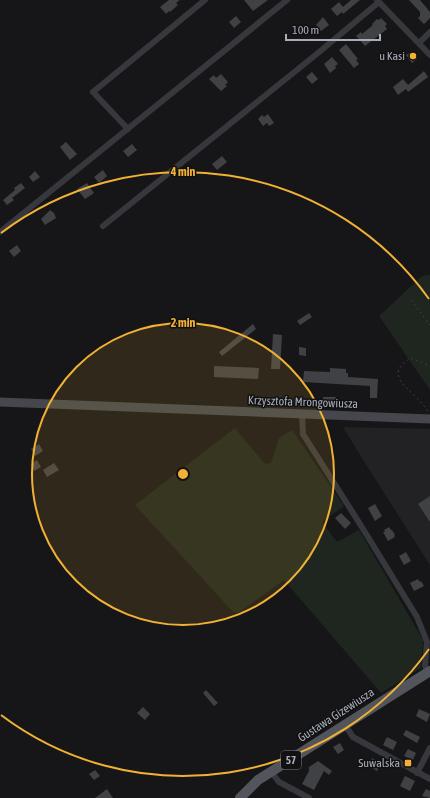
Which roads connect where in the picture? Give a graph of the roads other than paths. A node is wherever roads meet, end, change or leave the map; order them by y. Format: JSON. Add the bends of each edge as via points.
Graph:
{"nodes":[{"id":1,"x":205,"y":0,"type":"edge"},
{"id":2,"x":287,"y":0,"type":"edge"},
{"id":3,"x":378,"y":1,"type":"edge"},
{"id":4,"x":430,"y":32,"type":"edge"},
{"id":5,"x":419,"y":43,"type":"junction"},
{"id":6,"x":430,"y":55,"type":"edge"},
{"id":7,"x":128,"y":129,"type":"junction"},
{"id":8,"x":103,"y":226,"type":"dead end"},
{"id":9,"x":0,"y":232,"type":"edge"},
{"id":10,"x":0,"y":402,"type":"edge"},
{"id":11,"x":302,"y":414,"type":"junction"},
{"id":12,"x":430,"y":419,"type":"edge"},
{"id":13,"x":429,"y":671,"type":"edge"},
{"id":14,"x":345,"y":725,"type":"junction"},
{"id":15,"x":430,"y":748,"type":"edge"},
{"id":16,"x":271,"y":772,"type":"junction"},
{"id":17,"x":417,"y":773,"type":"junction"},
{"id":18,"x":430,"y":779,"type":"edge"},
{"id":19,"x":240,"y":798,"type":"edge"},
{"id":20,"x":309,"y":798,"type":"edge"}],
"edges":[{"from":1,"to":7,"type":"street","via":[[93,92]]},
{"from":2,"to":7,"type":"street"},
{"from":3,"to":5,"type":"street"},
{"from":3,"to":8,"type":"street","via":[[312,58]]},
{"from":4,"to":5,"type":"street"},
{"from":5,"to":6,"type":"street"},
{"from":7,"to":9,"type":"street"},
{"from":10,"to":11,"type":"main road","name":"Krzysztofa Mrongowiusza"},
{"from":11,"to":12,"type":"main road","name":"Krzysztofa Mrongowiusza"},
{"from":11,"to":13,"type":"street","via":[[302,434],[417,618],[427,642],[425,666]]},
{"from":13,"to":14,"type":"main road","name":"Gustawa Gizewiusza","number":"57"},
{"from":14,"to":16,"type":"main road","name":"Gustawa Gizewiusza","number":"57"},
{"from":14,"to":17,"type":"street","via":[[353,737]]},
{"from":15,"to":17,"type":"street"},
{"from":16,"to":19,"type":"main road","name":"Gustawa Gizewiusza","number":"57","via":[[258,780]]},
{"from":16,"to":20,"type":"street","via":[[279,782]]},
{"from":17,"to":18,"type":"street"}]}
